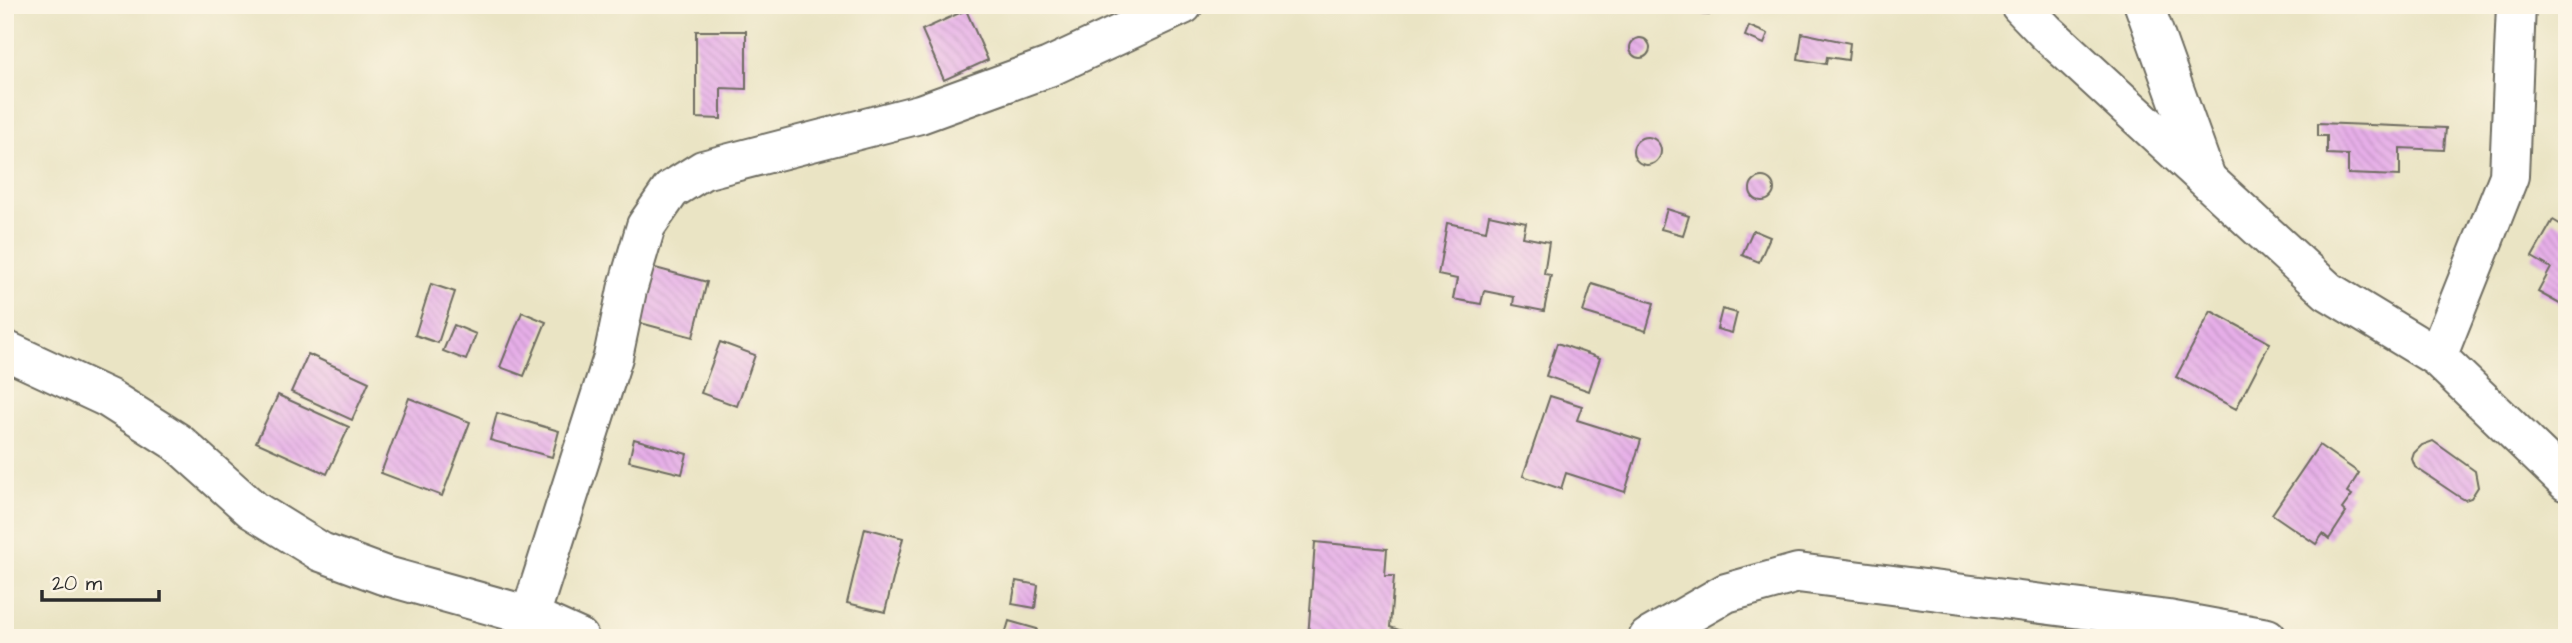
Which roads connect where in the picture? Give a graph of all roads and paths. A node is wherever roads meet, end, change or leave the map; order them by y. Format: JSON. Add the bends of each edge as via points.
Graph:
{"nodes":[{"id":1,"x":1183,"y":5,"type":"edge"},
{"id":2,"x":2020,"y":5,"type":"edge"},
{"id":3,"x":2144,"y":5,"type":"edge"},
{"id":4,"x":2515,"y":5,"type":"edge"},
{"id":5,"x":2207,"y":180,"type":"junction"},
{"id":6,"x":5,"y":350,"type":"edge"},
{"id":7,"x":2437,"y":357,"type":"junction"},
{"id":8,"x":2567,"y":482,"type":"edge"},
{"id":9,"x":530,"y":617,"type":"junction"},
{"id":10,"x":579,"y":638,"type":"edge"},
{"id":11,"x":1648,"y":638,"type":"edge"},
{"id":12,"x":2267,"y":638,"type":"edge"}],
"edges":[{"from":1,"to":9,"type":"street","via":[[1049,67],[920,114],[703,170],[671,190],[646,226],[613,357]]},
{"from":2,"to":5,"type":"street"},
{"from":3,"to":5,"type":"street"},
{"from":4,"to":7,"type":"street","via":[[2509,176]]},
{"from":5,"to":7,"type":"street","via":[[2328,291]]},
{"from":6,"to":9,"type":"street","via":[[108,398],[177,442],[253,510],[321,552],[383,575]]},
{"from":7,"to":8,"type":"street"},
{"from":9,"to":10,"type":"street"},
{"from":11,"to":12,"type":"street","via":[[1726,593],[1798,573],[2168,620]]}]}
